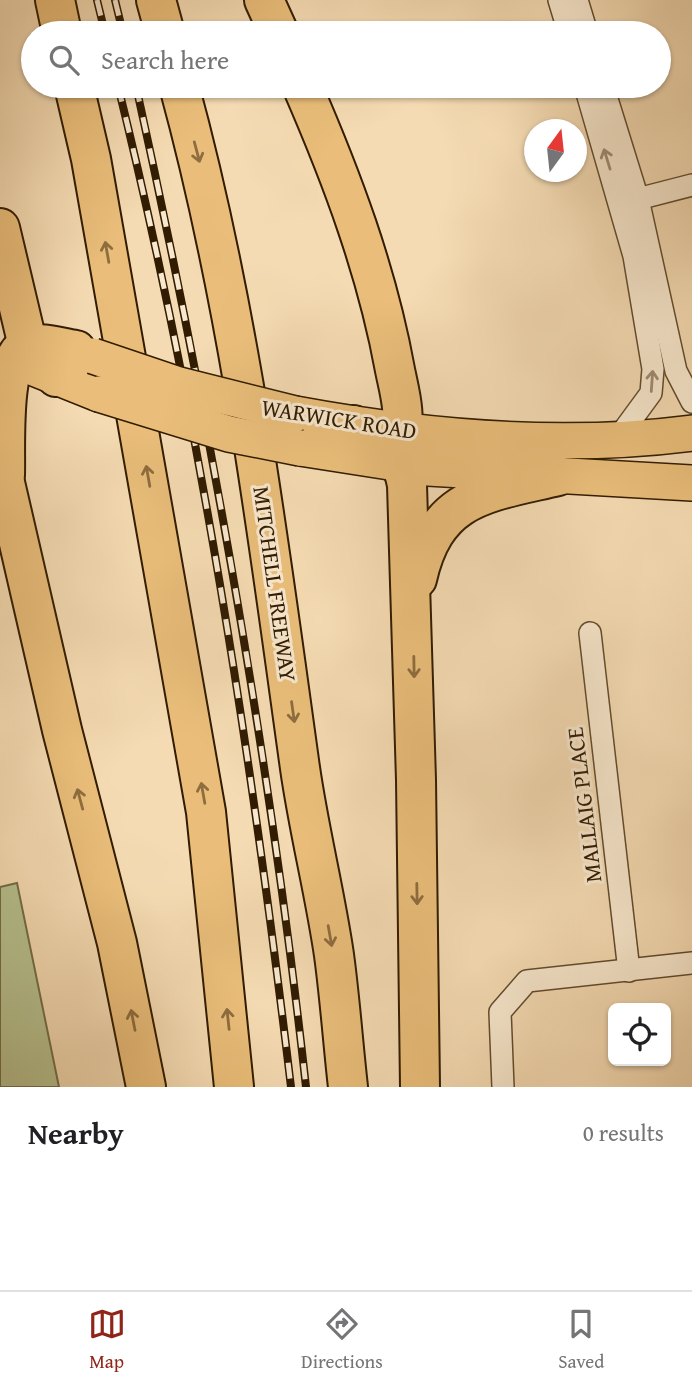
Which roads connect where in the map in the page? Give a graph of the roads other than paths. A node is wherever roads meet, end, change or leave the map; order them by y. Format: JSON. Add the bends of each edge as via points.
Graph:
{"nodes":[{"id":1,"x":55,"y":0,"type":"edge"},
{"id":2,"x":156,"y":0,"type":"edge"},
{"id":3,"x":264,"y":0,"type":"edge"},
{"id":4,"x":559,"y":0,"type":"edge"},
{"id":5,"x":577,"y":0,"type":"edge"},
{"id":6,"x":59,"y":21,"type":"edge"},
{"id":7,"x":162,"y":21,"type":"edge"},
{"id":8,"x":274,"y":21,"type":"edge"},
{"id":9,"x":565,"y":21,"type":"edge"},
{"id":10,"x":583,"y":21,"type":"edge"},
{"id":11,"x":77,"y":98,"type":"edge"},
{"id":12,"x":183,"y":98,"type":"edge"},
{"id":13,"x":307,"y":98,"type":"edge"},
{"id":14,"x":590,"y":98,"type":"edge"},
{"id":15,"x":606,"y":98,"type":"edge"},
{"id":16,"x":692,"y":185,"type":"edge"},
{"id":17,"x":629,"y":201,"type":"junction"},
{"id":18,"x":0,"y":228,"type":"edge"},
{"id":19,"x":13,"y":341,"type":"edge"},
{"id":20,"x":75,"y":361,"type":"junction"},
{"id":21,"x":692,"y":402,"type":"edge"},
{"id":22,"x":692,"y":433,"type":"edge"},
{"id":23,"x":618,"y":438,"type":"junction"},
{"id":24,"x":381,"y":445,"type":"junction"},
{"id":25,"x":3,"y":468,"type":"edge"},
{"id":26,"x":558,"y":476,"type":"junction"},
{"id":27,"x":692,"y":483,"type":"edge"},
{"id":28,"x":412,"y":598,"type":"junction"},
{"id":29,"x":590,"y":633,"type":"dead end"},
{"id":30,"x":692,"y":963,"type":"edge"},
{"id":31,"x":629,"y":971,"type":"junction"},
{"id":32,"x":146,"y":1087,"type":"edge"},
{"id":33,"x":234,"y":1087,"type":"edge"},
{"id":34,"x":348,"y":1087,"type":"edge"},
{"id":35,"x":420,"y":1087,"type":"edge"},
{"id":36,"x":503,"y":1087,"type":"edge"}],
"edges":[{"from":1,"to":6,"type":"highway"},
{"from":2,"to":7,"type":"highway"},
{"from":3,"to":8,"type":"highway"},
{"from":4,"to":9,"type":"street"},
{"from":5,"to":10,"type":"street"},
{"from":33,"to":11,"type":"highway","one_way":true,"via":[[206,812]]},
{"from":12,"to":34,"type":"highway","name":"MITCHELL FREEWAY","one_way":true,"via":[[244,386],[271,547],[300,772],[334,954]]},
{"from":13,"to":24,"type":"highway","via":[[356,216],[387,327],[401,400]]},
{"from":17,"to":14,"type":"street","one_way":true},
{"from":15,"to":17,"type":"street"},
{"from":16,"to":17,"type":"street"},
{"from":17,"to":21,"type":"street","via":[[676,371]]},
{"from":23,"to":17,"type":"street","one_way":true,"via":[[651,393],[653,369]]},
{"from":18,"to":19,"type":"highway"},
{"from":19,"to":20,"type":"highway"},
{"from":19,"to":25,"type":"highway"},
{"from":20,"to":24,"type":"main road","name":"WARWICK ROAD","bridge":true,"via":[[295,414]]},
{"from":20,"to":24,"type":"main road","name":"WARWICK ROAD","bridge":true,"via":[[99,394],[229,434],[300,449]]},
{"from":22,"to":23,"type":"main road","name":"WARWICK ROAD"},
{"from":23,"to":24,"type":"main road","name":"WARWICK ROAD"},
{"from":24,"to":26,"type":"main road","name":"WARWICK ROAD"},
{"from":24,"to":28,"type":"highway"},
{"from":32,"to":25,"type":"highway","one_way":true,"via":[[117,943],[34,615]]},
{"from":26,"to":27,"type":"main road","name":"WARWICK ROAD"},
{"from":26,"to":28,"type":"highway","via":[[468,499],[428,545]]},
{"from":28,"to":35,"type":"highway","one_way":true},
{"from":29,"to":31,"type":"street","name":"MALLAIG PLACE"},
{"from":30,"to":31,"type":"street"},
{"from":31,"to":36,"type":"street","via":[[527,981],[500,1013]]}]}
